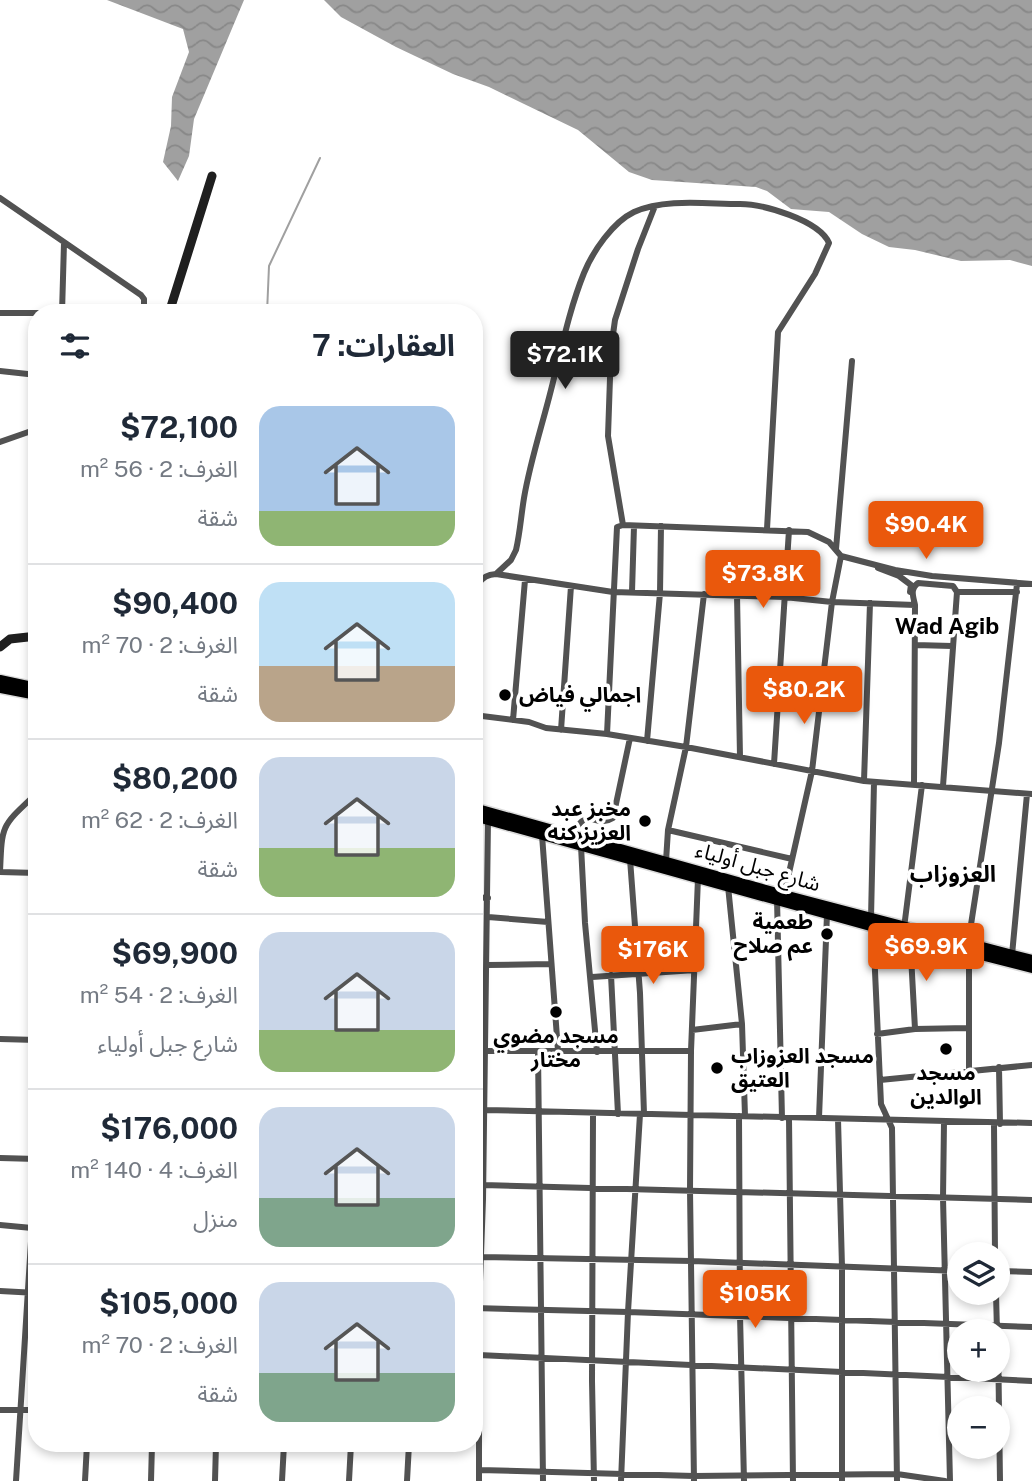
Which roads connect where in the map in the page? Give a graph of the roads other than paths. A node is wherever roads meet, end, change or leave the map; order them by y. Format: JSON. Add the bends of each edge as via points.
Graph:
{"nodes":[{"id":1,"x":212,"y":176,"type":"dead end"},
{"id":2,"x":0,"y":198,"type":"edge"},
{"id":3,"x":655,"y":206,"type":"junction"},
{"id":4,"x":64,"y":243,"type":"junction"},
{"id":5,"x":62,"y":304,"type":"edge"},
{"id":6,"x":144,"y":304,"type":"edge"},
{"id":7,"x":172,"y":304,"type":"edge"},
{"id":8,"x":0,"y":313,"type":"edge"},
{"id":9,"x":28,"y":313,"type":"edge"},
{"id":10,"x":852,"y":361,"type":"dead end"},
{"id":11,"x":0,"y":372,"type":"edge"},
{"id":12,"x":28,"y":374,"type":"edge"},
{"id":13,"x":28,"y":432,"type":"edge"},
{"id":14,"x":0,"y":442,"type":"edge"},
{"id":15,"x":623,"y":525,"type":"junction"},
{"id":16,"x":634,"y":526,"type":"junction"},
{"id":17,"x":661,"y":526,"type":"junction"},
{"id":18,"x":767,"y":529,"type":"junction"},
{"id":19,"x":789,"y":530,"type":"junction"},
{"id":20,"x":836,"y":549,"type":"junction"},
{"id":21,"x":841,"y":556,"type":"junction"},
{"id":22,"x":870,"y":563,"type":"junction"},
{"id":23,"x":496,"y":574,"type":"junction"},
{"id":24,"x":483,"y":577,"type":"edge"},
{"id":25,"x":525,"y":580,"type":"junction"},
{"id":26,"x":1017,"y":584,"type":"junction"},
{"id":27,"x":1032,"y":584,"type":"edge"},
{"id":28,"x":571,"y":586,"type":"junction"},
{"id":29,"x":613,"y":592,"type":"junction"},
{"id":30,"x":632,"y":592,"type":"junction"},
{"id":31,"x":957,"y":592,"type":"junction"},
{"id":32,"x":1017,"y":592,"type":"junction"},
{"id":33,"x":660,"y":593,"type":"junction"},
{"id":34,"x":704,"y":593,"type":"junction"},
{"id":35,"x":737,"y":595,"type":"junction"},
{"id":36,"x":784,"y":597,"type":"junction"},
{"id":37,"x":832,"y":602,"type":"junction"},
{"id":38,"x":870,"y":603,"type":"junction"},
{"id":39,"x":913,"y":605,"type":"junction"},
{"id":40,"x":28,"y":637,"type":"edge"},
{"id":41,"x":915,"y":645,"type":"junction"},
{"id":42,"x":952,"y":646,"type":"junction"},
{"id":43,"x":0,"y":647,"type":"edge"},
{"id":44,"x":0,"y":680,"type":"edge"},
{"id":45,"x":28,"y":686,"type":"edge"},
{"id":46,"x":0,"y":688,"type":"edge"},
{"id":47,"x":28,"y":693,"type":"edge"},
{"id":48,"x":483,"y":716,"type":"edge"},
{"id":49,"x":513,"y":720,"type":"junction"},
{"id":50,"x":561,"y":730,"type":"junction"},
{"id":51,"x":607,"y":734,"type":"junction"},
{"id":52,"x":630,"y":738,"type":"junction"},
{"id":53,"x":647,"y":741,"type":"junction"},
{"id":54,"x":686,"y":747,"type":"junction"},
{"id":55,"x":740,"y":757,"type":"junction"},
{"id":56,"x":774,"y":764,"type":"junction"},
{"id":57,"x":812,"y":771,"type":"junction"},
{"id":58,"x":864,"y":780,"type":"junction"},
{"id":59,"x":874,"y":782,"type":"junction"},
{"id":60,"x":918,"y":785,"type":"junction"},
{"id":61,"x":943,"y":786,"type":"junction"},
{"id":62,"x":990,"y":790,"type":"junction"},
{"id":63,"x":1030,"y":794,"type":"edge"},
{"id":64,"x":28,"y":802,"type":"edge"},
{"id":65,"x":483,"y":810,"type":"edge"},
{"id":66,"x":483,"y":819,"type":"edge"},
{"id":67,"x":488,"y":820,"type":"junction"},
{"id":68,"x":668,"y":830,"type":"junction"},
{"id":69,"x":542,"y":835,"type":"junction"},
{"id":70,"x":572,"y":835,"type":"junction"},
{"id":71,"x":582,"y":846,"type":"junction"},
{"id":72,"x":630,"y":859,"type":"junction"},
{"id":73,"x":792,"y":859,"type":"junction"},
{"id":74,"x":666,"y":861,"type":"junction"},
{"id":75,"x":0,"y":872,"type":"edge"},
{"id":76,"x":28,"y":873,"type":"edge"},
{"id":77,"x":698,"y":878,"type":"junction"},
{"id":78,"x":728,"y":886,"type":"junction"},
{"id":79,"x":744,"y":887,"type":"junction"},
{"id":80,"x":781,"y":897,"type":"junction"},
{"id":81,"x":483,"y":898,"type":"edge"},
{"id":82,"x":488,"y":898,"type":"junction"},
{"id":83,"x":827,"y":914,"type":"junction"},
{"id":84,"x":488,"y":918,"type":"junction"},
{"id":85,"x":548,"y":922,"type":"junction"},
{"id":86,"x":872,"y":922,"type":"junction"},
{"id":87,"x":904,"y":928,"type":"junction"},
{"id":88,"x":910,"y":937,"type":"junction"},
{"id":89,"x":969,"y":948,"type":"junction"},
{"id":90,"x":1012,"y":956,"type":"junction"},
{"id":91,"x":1032,"y":960,"type":"edge"},
{"id":92,"x":551,"y":964,"type":"junction"},
{"id":93,"x":487,"y":965,"type":"junction"},
{"id":94,"x":1032,"y":968,"type":"edge"},
{"id":95,"x":695,"y":970,"type":"junction"},
{"id":96,"x":638,"y":973,"type":"junction"},
{"id":97,"x":611,"y":975,"type":"junction"},
{"id":98,"x":592,"y":977,"type":"junction"},
{"id":99,"x":742,"y":1024,"type":"junction"},
{"id":100,"x":968,"y":1028,"type":"junction"},
{"id":101,"x":692,"y":1030,"type":"junction"},
{"id":102,"x":915,"y":1030,"type":"junction"},
{"id":103,"x":877,"y":1034,"type":"junction"},
{"id":104,"x":0,"y":1039,"type":"edge"},
{"id":105,"x":28,"y":1041,"type":"edge"},
{"id":106,"x":485,"y":1051,"type":"junction"},
{"id":107,"x":538,"y":1051,"type":"junction"},
{"id":108,"x":558,"y":1051,"type":"junction"},
{"id":109,"x":691,"y":1051,"type":"junction"},
{"id":110,"x":597,"y":1052,"type":"junction"},
{"id":111,"x":615,"y":1052,"type":"junction"},
{"id":112,"x":642,"y":1052,"type":"junction"},
{"id":113,"x":1032,"y":1065,"type":"edge"},
{"id":114,"x":999,"y":1067,"type":"junction"},
{"id":115,"x":969,"y":1070,"type":"junction"},
{"id":116,"x":485,"y":1079,"type":"joint"},
{"id":117,"x":880,"y":1080,"type":"junction"},
{"id":118,"x":484,"y":1110,"type":"junction"},
{"id":119,"x":540,"y":1112,"type":"junction"},
{"id":120,"x":593,"y":1113,"type":"junction"},
{"id":121,"x":618,"y":1114,"type":"junction"},
{"id":122,"x":642,"y":1114,"type":"junction"},
{"id":123,"x":691,"y":1115,"type":"junction"},
{"id":124,"x":742,"y":1116,"type":"junction"},
{"id":125,"x":786,"y":1118,"type":"junction"},
{"id":126,"x":819,"y":1118,"type":"junction"},
{"id":127,"x":838,"y":1119,"type":"junction"},
{"id":128,"x":890,"y":1120,"type":"junction"},
{"id":129,"x":944,"y":1122,"type":"junction"},
{"id":130,"x":1032,"y":1123,"type":"edge"},
{"id":131,"x":997,"y":1124,"type":"junction"},
{"id":132,"x":0,"y":1158,"type":"edge"},
{"id":133,"x":28,"y":1159,"type":"edge"},
{"id":134,"x":483,"y":1185,"type":"junction"},
{"id":135,"x":541,"y":1186,"type":"junction"},
{"id":136,"x":592,"y":1188,"type":"junction"},
{"id":137,"x":635,"y":1188,"type":"junction"},
{"id":138,"x":690,"y":1190,"type":"junction"},
{"id":139,"x":740,"y":1191,"type":"junction"},
{"id":140,"x":789,"y":1194,"type":"junction"},
{"id":141,"x":841,"y":1194,"type":"junction"},
{"id":142,"x":894,"y":1196,"type":"junction"},
{"id":143,"x":943,"y":1198,"type":"junction"},
{"id":144,"x":483,"y":1199,"type":"edge"},
{"id":145,"x":994,"y":1200,"type":"junction"},
{"id":146,"x":1032,"y":1200,"type":"edge"},
{"id":147,"x":0,"y":1225,"type":"edge"},
{"id":148,"x":28,"y":1228,"type":"edge"},
{"id":149,"x":995,"y":1242,"type":"edge"},
{"id":150,"x":483,"y":1257,"type":"edge"},
{"id":151,"x":540,"y":1258,"type":"junction"},
{"id":152,"x":592,"y":1259,"type":"junction"},
{"id":153,"x":631,"y":1261,"type":"junction"},
{"id":154,"x":692,"y":1261,"type":"junction"},
{"id":155,"x":740,"y":1263,"type":"junction"},
{"id":156,"x":790,"y":1266,"type":"junction"},
{"id":157,"x":842,"y":1267,"type":"junction"},
{"id":158,"x":895,"y":1269,"type":"junction"},
{"id":159,"x":945,"y":1271,"type":"junction"},
{"id":160,"x":1010,"y":1271,"type":"edge"},
{"id":161,"x":1032,"y":1272,"type":"edge"},
{"id":162,"x":0,"y":1291,"type":"edge"},
{"id":163,"x":28,"y":1293,"type":"joint"},
{"id":164,"x":483,"y":1308,"type":"edge"},
{"id":165,"x":542,"y":1309,"type":"junction"},
{"id":166,"x":594,"y":1311,"type":"junction"},
{"id":167,"x":628,"y":1312,"type":"junction"},
{"id":168,"x":693,"y":1314,"type":"junction"},
{"id":169,"x":740,"y":1315,"type":"junction"},
{"id":170,"x":791,"y":1318,"type":"junction"},
{"id":171,"x":842,"y":1319,"type":"junction"},
{"id":172,"x":948,"y":1319,"type":"edge"},
{"id":173,"x":895,"y":1321,"type":"junction"},
{"id":174,"x":947,"y":1323,"type":"edge"},
{"id":175,"x":1032,"y":1327,"type":"edge"},
{"id":176,"x":1010,"y":1328,"type":"edge"},
{"id":177,"x":483,"y":1355,"type":"edge"},
{"id":178,"x":540,"y":1358,"type":"junction"},
{"id":179,"x":593,"y":1361,"type":"junction"},
{"id":180,"x":625,"y":1362,"type":"junction"},
{"id":181,"x":694,"y":1365,"type":"junction"},
{"id":182,"x":742,"y":1368,"type":"junction"},
{"id":183,"x":791,"y":1369,"type":"junction"},
{"id":184,"x":843,"y":1372,"type":"junction"},
{"id":185,"x":896,"y":1373,"type":"junction"},
{"id":186,"x":947,"y":1376,"type":"edge"},
{"id":187,"x":1010,"y":1380,"type":"edge"},
{"id":188,"x":1032,"y":1381,"type":"edge"},
{"id":189,"x":948,"y":1382,"type":"edge"},
{"id":190,"x":999,"y":1382,"type":"edge"},
{"id":191,"x":20,"y":1409,"type":"junction"},
{"id":192,"x":28,"y":1409,"type":"edge"},
{"id":193,"x":0,"y":1410,"type":"edge"},
{"id":194,"x":87,"y":1452,"type":"edge"},
{"id":195,"x":152,"y":1452,"type":"edge"},
{"id":196,"x":216,"y":1452,"type":"edge"},
{"id":197,"x":284,"y":1452,"type":"edge"},
{"id":198,"x":351,"y":1452,"type":"edge"},
{"id":199,"x":409,"y":1452,"type":"edge"},
{"id":200,"x":478,"y":1452,"type":"edge"},
{"id":201,"x":479,"y":1470,"type":"junction"},
{"id":202,"x":543,"y":1477,"type":"edge"},
{"id":203,"x":594,"y":1477,"type":"edge"},
{"id":204,"x":621,"y":1477,"type":"edge"},
{"id":205,"x":842,"y":1477,"type":"edge"},
{"id":206,"x":897,"y":1477,"type":"edge"},
{"id":207,"x":694,"y":1478,"type":"edge"},
{"id":208,"x":744,"y":1478,"type":"edge"},
{"id":209,"x":793,"y":1478,"type":"edge"},
{"id":210,"x":16,"y":1481,"type":"edge"},
{"id":211,"x":85,"y":1481,"type":"edge"},
{"id":212,"x":151,"y":1481,"type":"edge"},
{"id":213,"x":215,"y":1481,"type":"edge"},
{"id":214,"x":282,"y":1481,"type":"edge"},
{"id":215,"x":349,"y":1481,"type":"edge"},
{"id":216,"x":407,"y":1481,"type":"edge"},
{"id":217,"x":479,"y":1481,"type":"edge"},
{"id":218,"x":945,"y":1481,"type":"edge"},
{"id":219,"x":950,"y":1481,"type":"edge"},
{"id":220,"x":1000,"y":1481,"type":"edge"}],
"edges":[{"from":1,"to":7,"type":"street"},
{"from":2,"to":4,"type":"street"},
{"from":3,"to":15,"type":"street","via":[[612,340],[608,436]]},
{"from":3,"to":18,"type":"street","via":[[766,206],[827,237],[829,243],[815,274],[778,332]]},
{"from":3,"to":23,"type":"street","via":[[621,220],[585,271],[528,479],[516,550]]},
{"from":4,"to":5,"type":"street"},
{"from":4,"to":6,"type":"street","via":[[141,295]]},
{"from":8,"to":9,"type":"street"},
{"from":10,"to":20,"type":"street"},
{"from":11,"to":12,"type":"street"},
{"from":13,"to":14,"type":"street"},
{"from":15,"to":16,"type":"street"},
{"from":15,"to":29,"type":"street","via":[[616,532]]},
{"from":16,"to":17,"type":"street"},
{"from":16,"to":30,"type":"street"},
{"from":17,"to":18,"type":"street"},
{"from":17,"to":33,"type":"street"},
{"from":18,"to":19,"type":"street"},
{"from":19,"to":20,"type":"street","via":[[808,532]]},
{"from":19,"to":36,"type":"street"},
{"from":20,"to":21,"type":"street"},
{"from":21,"to":22,"type":"street"},
{"from":21,"to":37,"type":"street"},
{"from":22,"to":26,"type":"street","via":[[932,576]]},
{"from":22,"to":39,"type":"street","via":[[906,580]]},
{"from":23,"to":24,"type":"street"},
{"from":23,"to":25,"type":"street"},
{"from":25,"to":28,"type":"street"},
{"from":25,"to":49,"type":"street"},
{"from":26,"to":27,"type":"street"},
{"from":26,"to":32,"type":"street"},
{"from":28,"to":29,"type":"street"},
{"from":28,"to":50,"type":"street"},
{"from":29,"to":30,"type":"street"},
{"from":29,"to":51,"type":"street"},
{"from":30,"to":33,"type":"street"},
{"from":31,"to":32,"type":"street"},
{"from":31,"to":39,"type":"street","via":[[954,586],[918,583]]},
{"from":31,"to":42,"type":"street"},
{"from":32,"to":62,"type":"street"},
{"from":33,"to":34,"type":"street"},
{"from":33,"to":53,"type":"street"},
{"from":34,"to":35,"type":"street"},
{"from":34,"to":54,"type":"street"},
{"from":35,"to":36,"type":"street"},
{"from":35,"to":55,"type":"street"},
{"from":36,"to":37,"type":"street"},
{"from":36,"to":56,"type":"street"},
{"from":37,"to":38,"type":"street"},
{"from":37,"to":57,"type":"street"},
{"from":38,"to":39,"type":"street"},
{"from":38,"to":58,"type":"street"},
{"from":39,"to":41,"type":"street"},
{"from":40,"to":43,"type":"street","via":[[10,639]]},
{"from":41,"to":42,"type":"street"},
{"from":41,"to":60,"type":"street"},
{"from":42,"to":61,"type":"street"},
{"from":44,"to":45,"type":"main road"},
{"from":46,"to":47,"type":"main road"},
{"from":48,"to":49,"type":"street"},
{"from":49,"to":50,"type":"street"},
{"from":50,"to":51,"type":"street"},
{"from":51,"to":52,"type":"street"},
{"from":52,"to":53,"type":"street"},
{"from":52,"to":70,"type":"street","via":[[613,818],[583,819]]},
{"from":53,"to":54,"type":"street"},
{"from":54,"to":55,"type":"street"},
{"from":54,"to":68,"type":"street"},
{"from":55,"to":56,"type":"street"},
{"from":56,"to":57,"type":"street"},
{"from":57,"to":58,"type":"street"},
{"from":57,"to":73,"type":"street"},
{"from":58,"to":59,"type":"street"},
{"from":59,"to":60,"type":"street"},
{"from":59,"to":86,"type":"street"},
{"from":60,"to":61,"type":"street"},
{"from":60,"to":87,"type":"street"},
{"from":61,"to":62,"type":"street"},
{"from":62,"to":63,"type":"street"},
{"from":62,"to":89,"type":"street"},
{"from":63,"to":90,"type":"street"},
{"from":64,"to":75,"type":"street","via":[[5,824]]},
{"from":65,"to":70,"type":"main road","name":"شارع جبل أولياء"},
{"from":66,"to":67,"type":"main road","name":"شارع جبل أولياء"},
{"from":67,"to":69,"type":"main road","name":"شارع جبل أولياء"},
{"from":67,"to":82,"type":"street"},
{"from":68,"to":73,"type":"street"},
{"from":68,"to":74,"type":"street"},
{"from":69,"to":71,"type":"main road","name":"شارع جبل أولياء"},
{"from":69,"to":85,"type":"street"},
{"from":70,"to":74,"type":"main road","name":"شارع جبل أولياء"},
{"from":71,"to":72,"type":"main road","name":"شارع جبل أولياء"},
{"from":71,"to":98,"type":"street"},
{"from":72,"to":77,"type":"main road","name":"شارع جبل أولياء"},
{"from":72,"to":96,"type":"street"},
{"from":73,"to":80,"type":"street"},
{"from":74,"to":79,"type":"main road","name":"شارع جبل أولياء"},
{"from":75,"to":76,"type":"street"},
{"from":77,"to":78,"type":"main road","name":"شارع جبل أولياء"},
{"from":77,"to":95,"type":"street"},
{"from":78,"to":79,"type":"main road","name":"شارع جبل أولياء"},
{"from":78,"to":99,"type":"street"},
{"from":79,"to":80,"type":"main road","name":"شارع جبل أولياء"},
{"from":80,"to":83,"type":"main road","name":"شارع جبل أولياء"},
{"from":80,"to":86,"type":"main road","name":"شارع جبل أولياء"},
{"from":80,"to":125,"type":"street"},
{"from":81,"to":82,"type":"street"},
{"from":82,"to":84,"type":"street"},
{"from":83,"to":86,"type":"main road","name":"شارع جبل أولياء"},
{"from":83,"to":126,"type":"street"},
{"from":84,"to":85,"type":"street"},
{"from":84,"to":93,"type":"street"},
{"from":85,"to":92,"type":"street"},
{"from":86,"to":87,"type":"main road","name":"شارع جبل أولياء"},
{"from":86,"to":88,"type":"main road","name":"شارع جبل أولياء"},
{"from":86,"to":103,"type":"street"},
{"from":87,"to":89,"type":"main road","name":"شارع جبل أولياء"},
{"from":88,"to":89,"type":"main road","name":"شارع جبل أولياء"},
{"from":88,"to":102,"type":"street"},
{"from":89,"to":90,"type":"main road","name":"شارع جبل أولياء"},
{"from":89,"to":94,"type":"main road","name":"شارع جبل أولياء"},
{"from":89,"to":100,"type":"street"},
{"from":90,"to":91,"type":"main road","name":"شارع جبل أولياء"},
{"from":92,"to":93,"type":"street"},
{"from":92,"to":108,"type":"street"},
{"from":93,"to":106,"type":"street"},
{"from":95,"to":96,"type":"street"},
{"from":95,"to":101,"type":"street"},
{"from":96,"to":97,"type":"street"},
{"from":96,"to":112,"type":"street"},
{"from":97,"to":98,"type":"street"},
{"from":97,"to":111,"type":"street"},
{"from":98,"to":110,"type":"street"},
{"from":99,"to":101,"type":"street"},
{"from":99,"to":124,"type":"street"},
{"from":100,"to":102,"type":"street"},
{"from":100,"to":115,"type":"street"},
{"from":101,"to":109,"type":"street"},
{"from":102,"to":103,"type":"street"},
{"from":103,"to":117,"type":"street"},
{"from":104,"to":105,"type":"street"},
{"from":106,"to":107,"type":"street"},
{"from":106,"to":116,"type":"street"},
{"from":107,"to":108,"type":"street"},
{"from":107,"to":119,"type":"street"},
{"from":108,"to":110,"type":"street"},
{"from":109,"to":112,"type":"street"},
{"from":109,"to":123,"type":"street"},
{"from":110,"to":111,"type":"street"},
{"from":111,"to":112,"type":"street"},
{"from":111,"to":121,"type":"street"},
{"from":112,"to":122,"type":"street"},
{"from":113,"to":114,"type":"street"},
{"from":114,"to":115,"type":"street"},
{"from":114,"to":131,"type":"street"},
{"from":115,"to":117,"type":"street"},
{"from":116,"to":118,"type":"street"},
{"from":117,"to":128,"type":"street","via":[[882,1109]]},
{"from":118,"to":119,"type":"street"},
{"from":118,"to":134,"type":"street"},
{"from":119,"to":120,"type":"street"},
{"from":119,"to":135,"type":"street"},
{"from":120,"to":121,"type":"street"},
{"from":120,"to":136,"type":"street"},
{"from":121,"to":122,"type":"street"},
{"from":122,"to":123,"type":"street"},
{"from":122,"to":137,"type":"street"},
{"from":123,"to":124,"type":"street"},
{"from":123,"to":138,"type":"street"},
{"from":124,"to":125,"type":"street"},
{"from":124,"to":139,"type":"street"},
{"from":125,"to":126,"type":"street"},
{"from":125,"to":140,"type":"street"},
{"from":126,"to":127,"type":"street"},
{"from":127,"to":128,"type":"street"},
{"from":127,"to":141,"type":"street"},
{"from":128,"to":129,"type":"street"},
{"from":128,"to":142,"type":"street"},
{"from":129,"to":131,"type":"street"},
{"from":129,"to":143,"type":"street"},
{"from":130,"to":131,"type":"street"},
{"from":131,"to":145,"type":"street"},
{"from":132,"to":133,"type":"street"},
{"from":134,"to":135,"type":"street"},
{"from":134,"to":144,"type":"street"},
{"from":135,"to":136,"type":"street"},
{"from":135,"to":151,"type":"street"},
{"from":136,"to":137,"type":"street"},
{"from":136,"to":152,"type":"street"},
{"from":137,"to":138,"type":"street"},
{"from":137,"to":153,"type":"street"},
{"from":138,"to":139,"type":"street"},
{"from":138,"to":154,"type":"street"},
{"from":139,"to":140,"type":"street"},
{"from":139,"to":155,"type":"street"},
{"from":140,"to":141,"type":"street"},
{"from":140,"to":156,"type":"street"},
{"from":141,"to":142,"type":"street"},
{"from":141,"to":157,"type":"street"},
{"from":142,"to":143,"type":"street"},
{"from":142,"to":158,"type":"street"},
{"from":143,"to":145,"type":"street"},
{"from":143,"to":159,"type":"street"},
{"from":145,"to":146,"type":"street"},
{"from":145,"to":149,"type":"street"},
{"from":147,"to":148,"type":"street"},
{"from":150,"to":151,"type":"street"},
{"from":151,"to":152,"type":"street"},
{"from":151,"to":165,"type":"street"},
{"from":152,"to":153,"type":"street"},
{"from":152,"to":166,"type":"street"},
{"from":153,"to":154,"type":"street"},
{"from":153,"to":167,"type":"street"},
{"from":154,"to":155,"type":"street"},
{"from":154,"to":168,"type":"street"},
{"from":155,"to":156,"type":"street"},
{"from":155,"to":169,"type":"street"},
{"from":156,"to":157,"type":"street"},
{"from":156,"to":170,"type":"street"},
{"from":157,"to":158,"type":"street"},
{"from":157,"to":171,"type":"street"},
{"from":158,"to":159,"type":"street"},
{"from":158,"to":173,"type":"street"},
{"from":159,"to":172,"type":"street"},
{"from":160,"to":161,"type":"street"},
{"from":162,"to":163,"type":"street"},
{"from":163,"to":191,"type":"street"},
{"from":164,"to":165,"type":"street"},
{"from":165,"to":166,"type":"street"},
{"from":165,"to":178,"type":"street"},
{"from":166,"to":167,"type":"street"},
{"from":166,"to":179,"type":"street"},
{"from":167,"to":168,"type":"street"},
{"from":167,"to":180,"type":"street"},
{"from":168,"to":169,"type":"street"},
{"from":168,"to":181,"type":"street"},
{"from":169,"to":170,"type":"street"},
{"from":169,"to":182,"type":"street"},
{"from":170,"to":171,"type":"street"},
{"from":170,"to":183,"type":"street"},
{"from":171,"to":173,"type":"street"},
{"from":171,"to":184,"type":"street"},
{"from":173,"to":174,"type":"street"},
{"from":173,"to":185,"type":"street"},
{"from":175,"to":176,"type":"street"},
{"from":177,"to":178,"type":"street"},
{"from":178,"to":179,"type":"street"},
{"from":178,"to":202,"type":"street"},
{"from":179,"to":180,"type":"street"},
{"from":179,"to":203,"type":"street"},
{"from":180,"to":181,"type":"street"},
{"from":180,"to":204,"type":"street"},
{"from":181,"to":182,"type":"street"},
{"from":181,"to":207,"type":"street"},
{"from":182,"to":183,"type":"street"},
{"from":182,"to":208,"type":"street"},
{"from":183,"to":184,"type":"street"},
{"from":183,"to":209,"type":"street"},
{"from":184,"to":185,"type":"street"},
{"from":184,"to":205,"type":"street"},
{"from":185,"to":186,"type":"street"},
{"from":185,"to":206,"type":"street"},
{"from":187,"to":188,"type":"street"},
{"from":189,"to":219,"type":"street"},
{"from":190,"to":220,"type":"street"},
{"from":191,"to":192,"type":"street"},
{"from":191,"to":193,"type":"street"},
{"from":191,"to":210,"type":"street"},
{"from":194,"to":211,"type":"street"},
{"from":195,"to":212,"type":"street"},
{"from":196,"to":213,"type":"street"},
{"from":197,"to":214,"type":"street"},
{"from":198,"to":215,"type":"street"},
{"from":199,"to":216,"type":"street"},
{"from":200,"to":201,"type":"street"},
{"from":201,"to":202,"type":"street"},
{"from":201,"to":217,"type":"street"},
{"from":202,"to":203,"type":"street"},
{"from":203,"to":204,"type":"street"},
{"from":204,"to":207,"type":"street"},
{"from":205,"to":206,"type":"street"},
{"from":205,"to":209,"type":"street"},
{"from":206,"to":218,"type":"street"},
{"from":207,"to":208,"type":"street"},
{"from":208,"to":209,"type":"street"}]}
